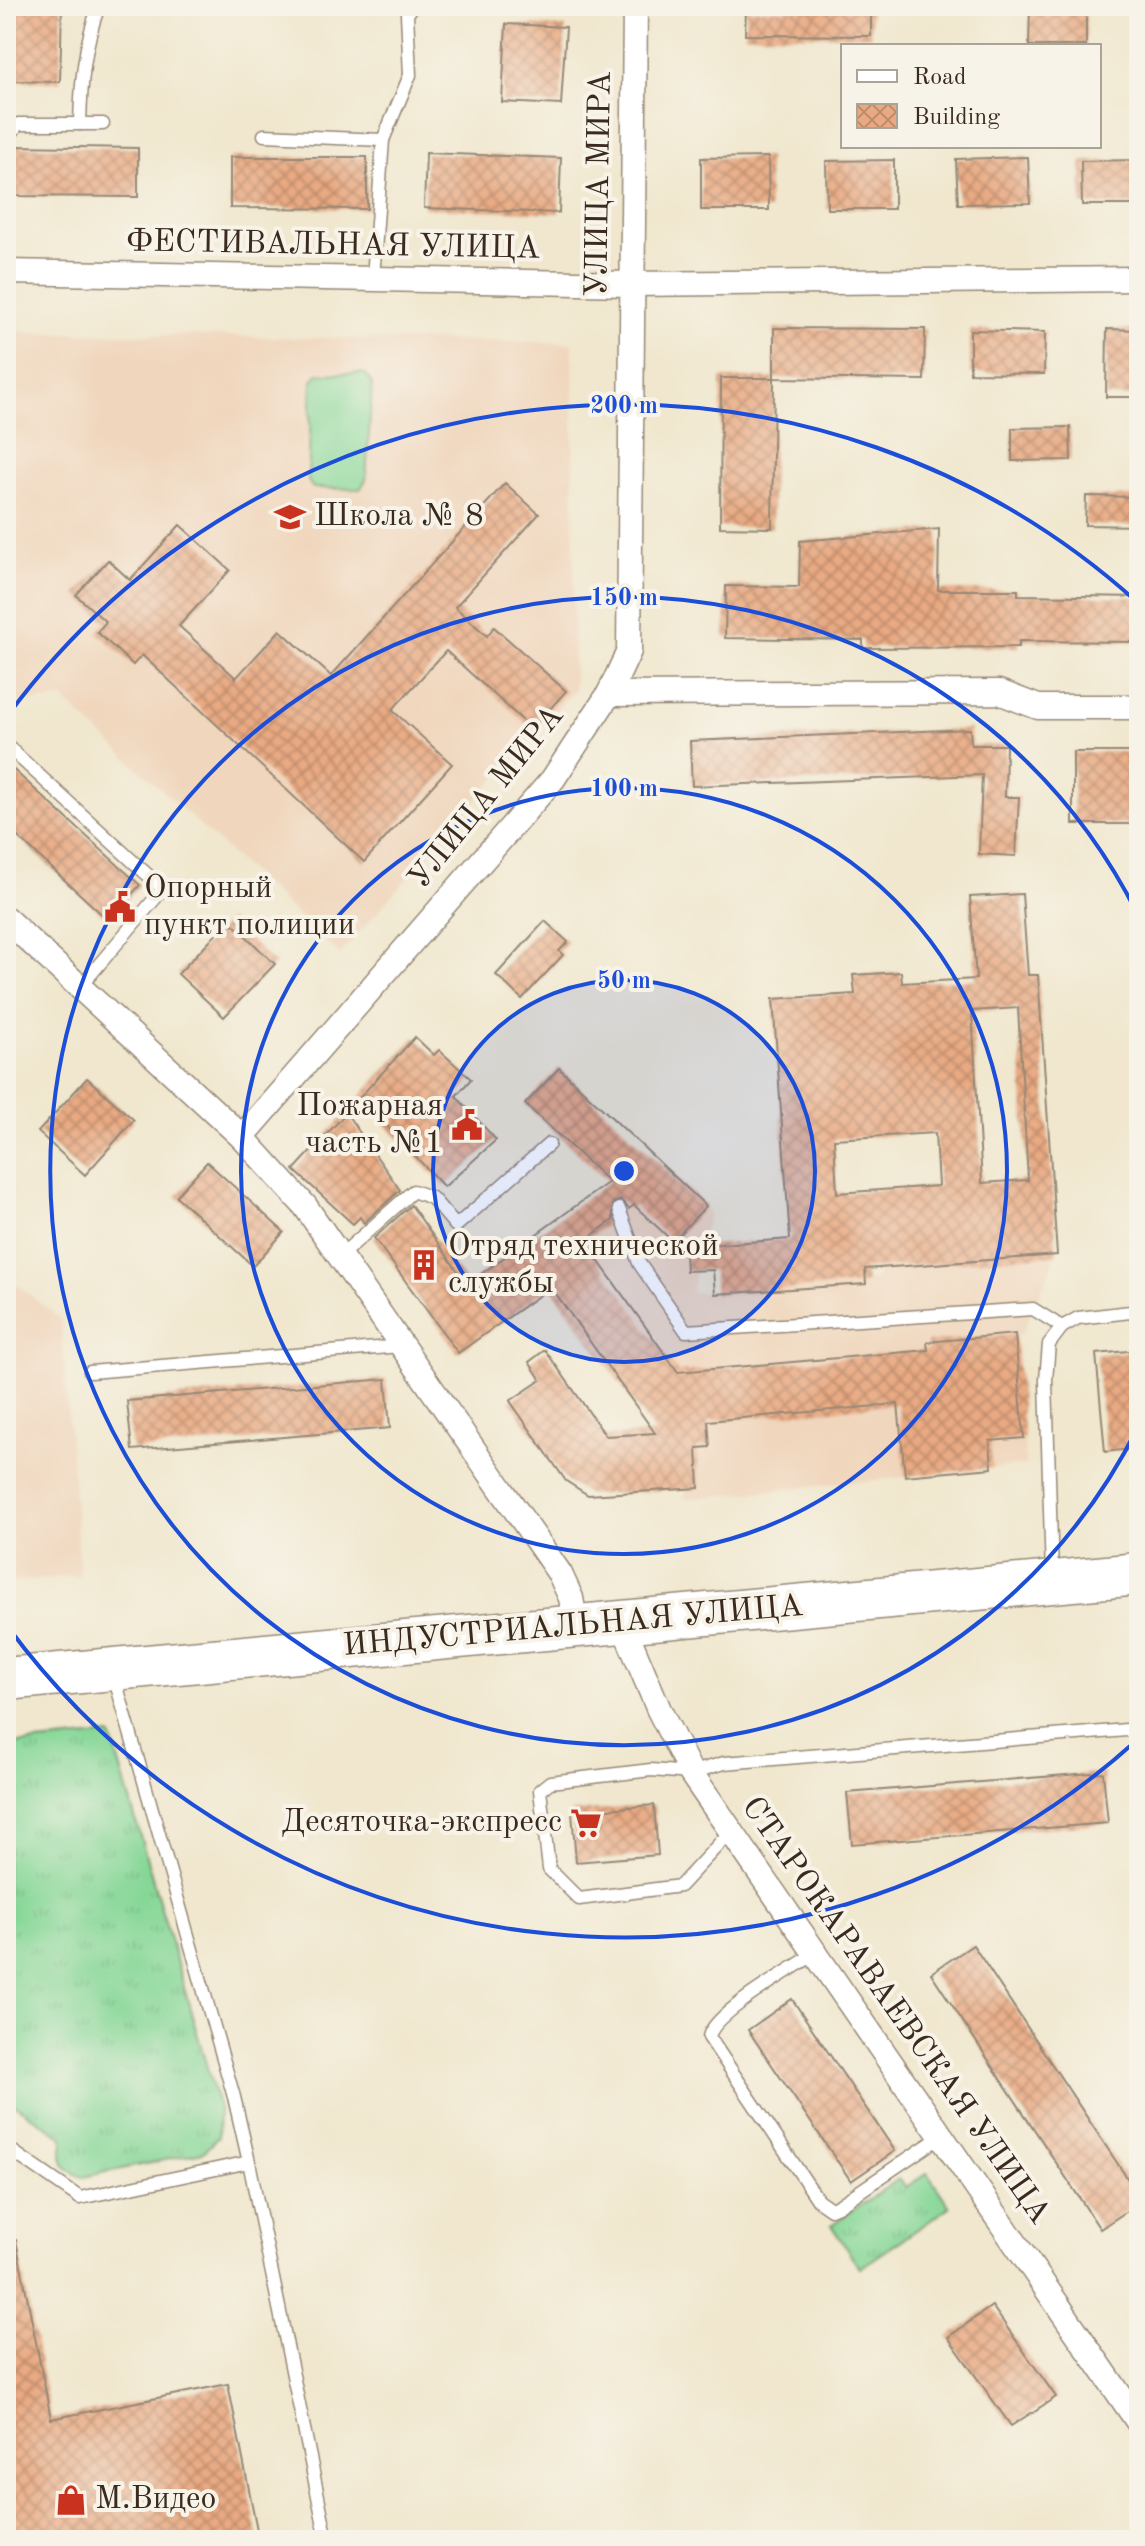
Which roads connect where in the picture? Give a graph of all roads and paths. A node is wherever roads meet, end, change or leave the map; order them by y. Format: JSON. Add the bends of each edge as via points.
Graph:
{"nodes":[{"id":1,"x":99,"y":6,"type":"edge"},
{"id":2,"x":413,"y":6,"type":"edge"},
{"id":3,"x":635,"y":6,"type":"edge"},
{"id":4,"x":80,"y":124,"type":"junction"},
{"id":5,"x":103,"y":124,"type":"dead end"},
{"id":6,"x":264,"y":135,"type":"dead end"},
{"id":7,"x":7,"y":138,"type":"edge"},
{"id":8,"x":383,"y":140,"type":"junction"},
{"id":9,"x":6,"y":272,"type":"edge"},
{"id":10,"x":373,"y":278,"type":"junction"},
{"id":11,"x":1139,"y":279,"type":"edge"},
{"id":12,"x":631,"y":284,"type":"junction"},
{"id":13,"x":609,"y":694,"type":"junction"},
{"id":14,"x":1139,"y":707,"type":"edge"},
{"id":15,"x":6,"y":745,"type":"edge"},
{"id":16,"x":6,"y":919,"type":"edge"},
{"id":17,"x":80,"y":987,"type":"junction"},
{"id":18,"x":242,"y":1137,"type":"junction"},
{"id":19,"x":549,"y":1144,"type":"dead end"},
{"id":20,"x":619,"y":1209,"type":"dead end"},
{"id":21,"x":340,"y":1256,"type":"junction"},
{"id":22,"x":1139,"y":1311,"type":"edge"},
{"id":23,"x":1062,"y":1327,"type":"junction"},
{"id":24,"x":401,"y":1346,"type":"junction"},
{"id":25,"x":90,"y":1372,"type":"dead end"},
{"id":26,"x":1139,"y":1574,"type":"edge"},
{"id":27,"x":1052,"y":1584,"type":"junction"},
{"id":28,"x":622,"y":1622,"type":"junction"},
{"id":29,"x":576,"y":1626,"type":"junction"},
{"id":30,"x":112,"y":1669,"type":"junction"},
{"id":31,"x":6,"y":1679,"type":"edge"},
{"id":32,"x":1139,"y":1729,"type":"edge"},
{"id":33,"x":691,"y":1773,"type":"junction"},
{"id":34,"x":731,"y":1831,"type":"junction"},
{"id":35,"x":816,"y":1953,"type":"junction"},
{"id":36,"x":943,"y":2135,"type":"junction"},
{"id":37,"x":6,"y":2147,"type":"edge"},
{"id":38,"x":249,"y":2162,"type":"junction"},
{"id":39,"x":1131,"y":2398,"type":"edge"},
{"id":40,"x":1139,"y":2423,"type":"edge"},
{"id":41,"x":327,"y":2540,"type":"edge"}],
"edges":[{"from":1,"to":4,"type":"lane","via":[[81,75]]},
{"from":2,"to":8,"type":"lane","via":[[407,14],[410,75]]},
{"from":3,"to":12,"type":"street","name":"УЛИЦА МИРА"},
{"from":4,"to":5,"type":"lane"},
{"from":4,"to":7,"type":"lane","via":[[18,124]]},
{"from":6,"to":8,"type":"lane"},
{"from":8,"to":10,"type":"lane"},
{"from":9,"to":10,"type":"street","name":"ФЕСТИВАЛЬНАЯ УЛИЦА"},
{"from":10,"to":12,"type":"street","name":"ФЕСТИВАЛЬНАЯ УЛИЦА"},
{"from":11,"to":12,"type":"street","name":"ФЕСТИВАЛЬНАЯ УЛИЦА"},
{"from":12,"to":13,"type":"street","name":"УЛИЦА МИРА","via":[[629,651]]},
{"from":13,"to":14,"type":"street","via":[[999,692],[1038,707]]},
{"from":13,"to":18,"type":"street","name":"УЛИЦА МИРА","via":[[553,779]]},
{"from":15,"to":17,"type":"lane","via":[[163,889]]},
{"from":16,"to":17,"type":"street"},
{"from":17,"to":18,"type":"street"},
{"from":18,"to":21,"type":"street","via":[[305,1206]]},
{"from":19,"to":21,"type":"lane","via":[[456,1226],[432,1198],[413,1191]]},
{"from":20,"to":23,"type":"lane","via":[[639,1263],[686,1331],[1033,1309]]},
{"from":21,"to":24,"type":"street"},
{"from":22,"to":23,"type":"lane","via":[[1078,1318]]},
{"from":23,"to":27,"type":"lane","via":[[1049,1344],[1046,1380]]},
{"from":24,"to":25,"type":"lane"},
{"from":24,"to":29,"type":"street","via":[[560,1574]]},
{"from":26,"to":27,"type":"highway","name":"ИНДУСТРИАЛЬНАЯ УЛИЦА"},
{"from":27,"to":28,"type":"highway","name":"ИНДУСТРИАЛЬНАЯ УЛИЦА"},
{"from":28,"to":29,"type":"highway","name":"ИНДУСТРИАЛЬНАЯ УЛИЦА"},
{"from":28,"to":33,"type":"street","name":"СТАРОКАРАВАЕВСКАЯ УЛИЦА"},
{"from":29,"to":30,"type":"highway","name":"ИНДУСТРИАЛЬНАЯ УЛИЦА"},
{"from":30,"to":31,"type":"highway","name":"ИНДУСТРИАЛЬНАЯ УЛИЦА"},
{"from":30,"to":38,"type":"lane"},
{"from":32,"to":33,"type":"lane","via":[[724,1763]]},
{"from":33,"to":34,"type":"street","name":"СТАРОКАРАВАЕВСКАЯ УЛИЦА"},
{"from":33,"to":34,"type":"lane","via":[[651,1770],[544,1784],[539,1796],[549,1869],[579,1899],[672,1889],[687,1880]]},
{"from":34,"to":35,"type":"street","name":"СТАРОКАРАВАЕВСКАЯ УЛИЦА"},
{"from":35,"to":36,"type":"street","name":"СТАРОКАРАВАЕВСКАЯ УЛИЦА"},
{"from":35,"to":36,"type":"lane","via":[[733,2009],[709,2037],[818,2200],[831,2209],[838,2206]]},
{"from":36,"to":39,"type":"street","name":"СТАРОКАРАВАЕВСКАЯ УЛИЦА"},
{"from":37,"to":38,"type":"lane","via":[[80,2198]]},
{"from":38,"to":41,"type":"lane"},
{"from":39,"to":40,"type":"street","name":"СТАРОКАРАВАЕВСКАЯ УЛИЦА"}]}
